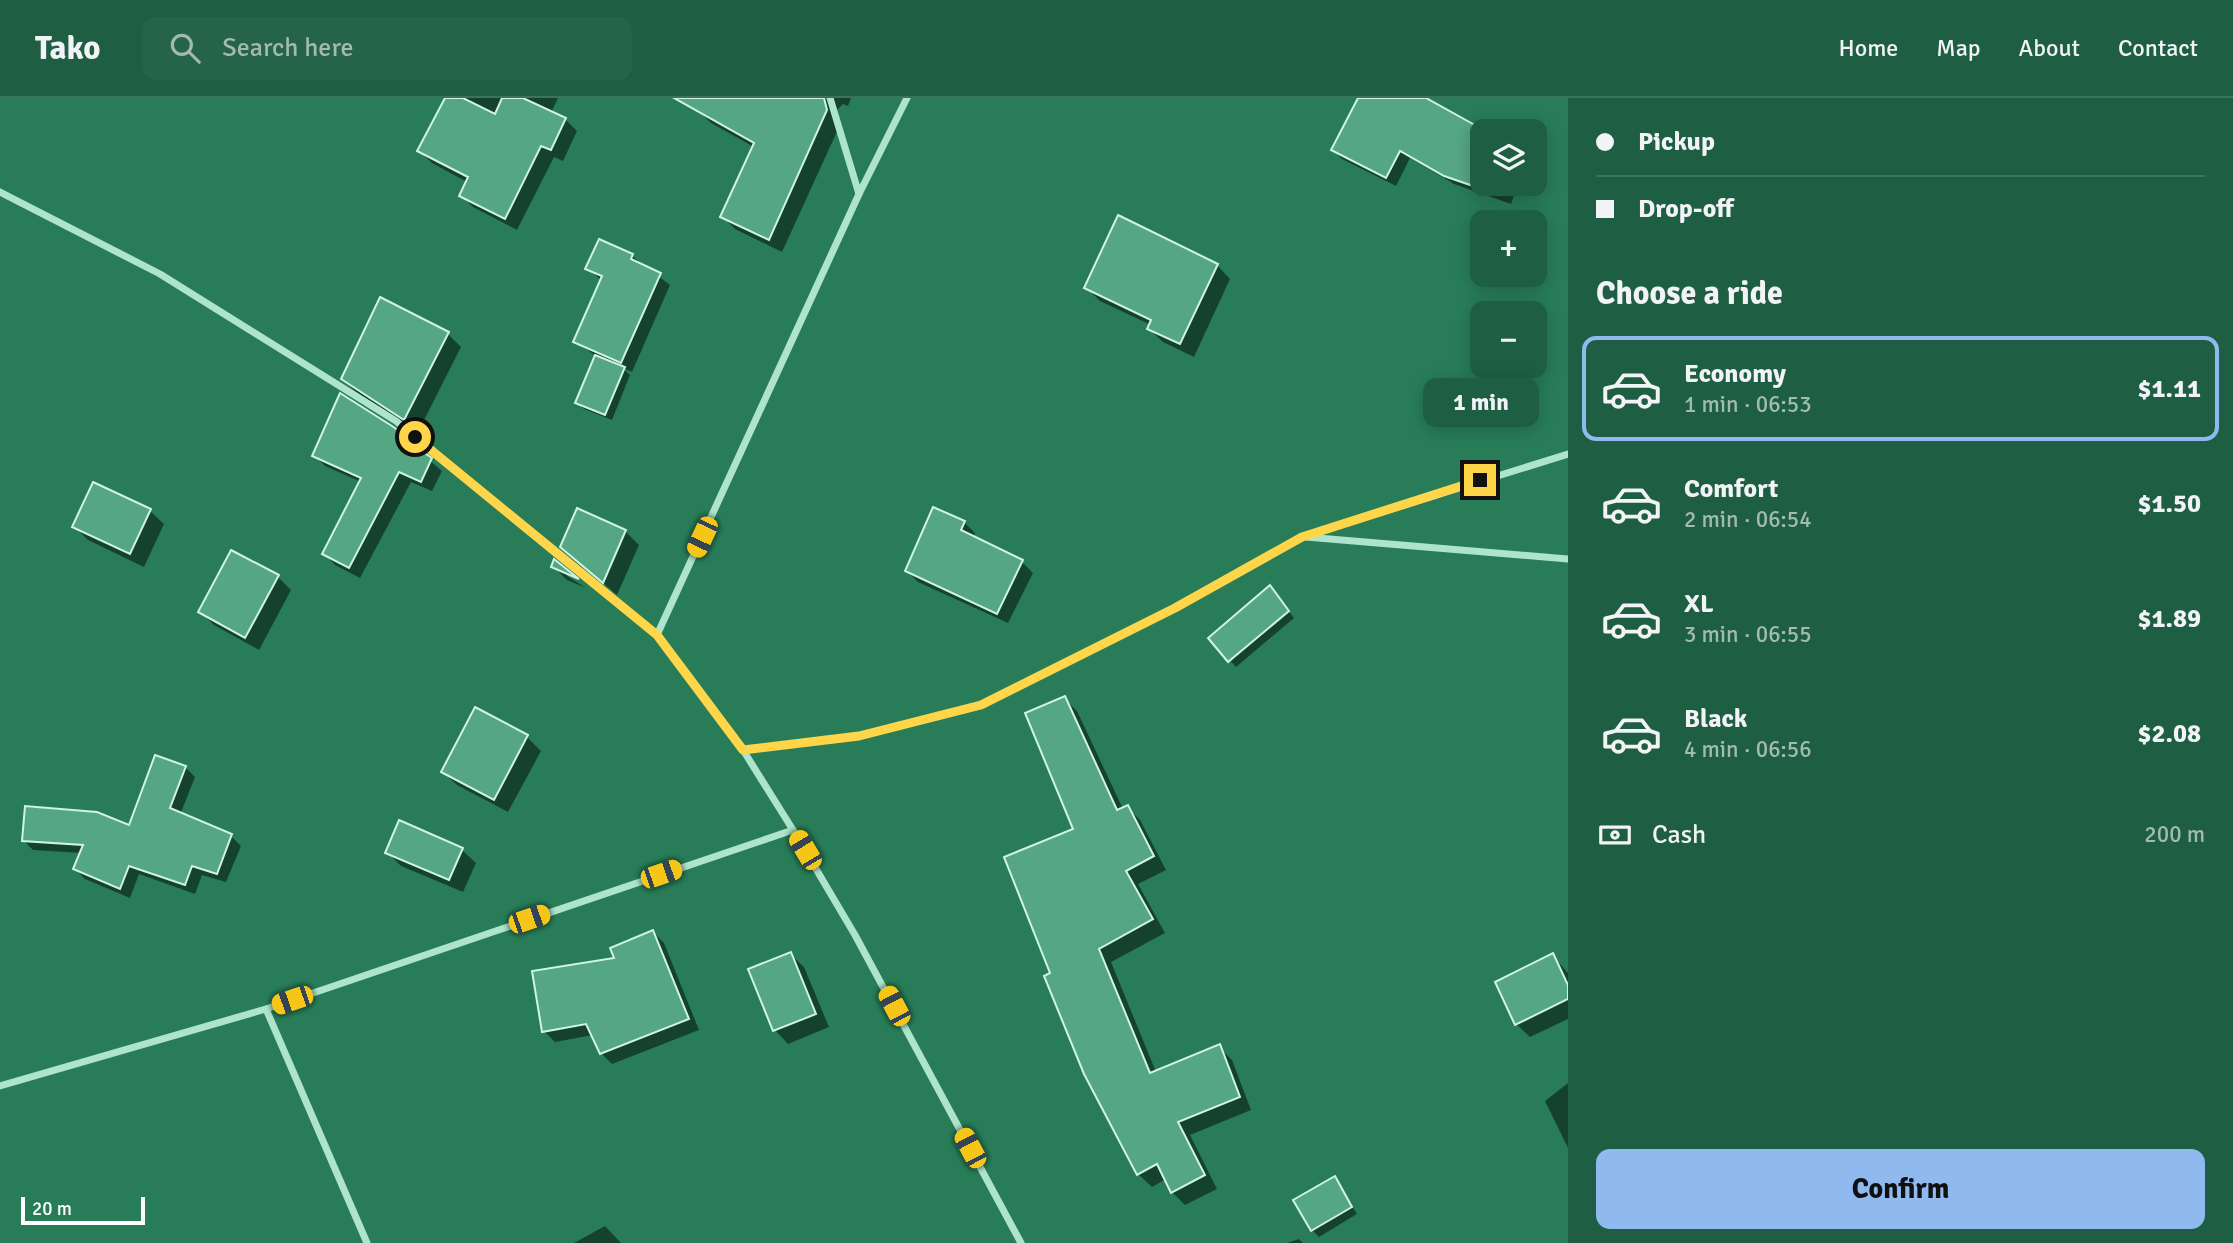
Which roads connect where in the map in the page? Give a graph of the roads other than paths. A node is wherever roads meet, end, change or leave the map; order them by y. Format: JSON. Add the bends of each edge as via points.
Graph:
{"nodes":[{"id":1,"x":830,"y":98,"type":"edge"},
{"id":2,"x":907,"y":98,"type":"edge"},
{"id":3,"x":0,"y":192,"type":"edge"},
{"id":4,"x":859,"y":194,"type":"junction"},
{"id":5,"x":1568,"y":454,"type":"edge"},
{"id":6,"x":1302,"y":537,"type":"junction"},
{"id":7,"x":1568,"y":558,"type":"edge"},
{"id":8,"x":657,"y":635,"type":"junction"},
{"id":9,"x":743,"y":750,"type":"junction"},
{"id":10,"x":793,"y":830,"type":"junction"},
{"id":11,"x":266,"y":1009,"type":"junction"},
{"id":12,"x":0,"y":1086,"type":"edge"},
{"id":13,"x":367,"y":1243,"type":"edge"},
{"id":14,"x":1021,"y":1243,"type":"edge"}],
"edges":[{"from":1,"to":4,"type":"street"},
{"from":2,"to":4,"type":"street"},
{"from":3,"to":8,"type":"street","via":[[160,274],[396,421]]},
{"from":4,"to":8,"type":"street"},
{"from":5,"to":6,"type":"street"},
{"from":6,"to":7,"type":"street"},
{"from":6,"to":9,"type":"street","via":[[1175,608],[981,705],[859,736]]},
{"from":8,"to":9,"type":"street"},
{"from":9,"to":10,"type":"street"},
{"from":10,"to":11,"type":"street"},
{"from":10,"to":14,"type":"street","via":[[855,934]]},
{"from":11,"to":12,"type":"street"},
{"from":11,"to":13,"type":"street"}]}
